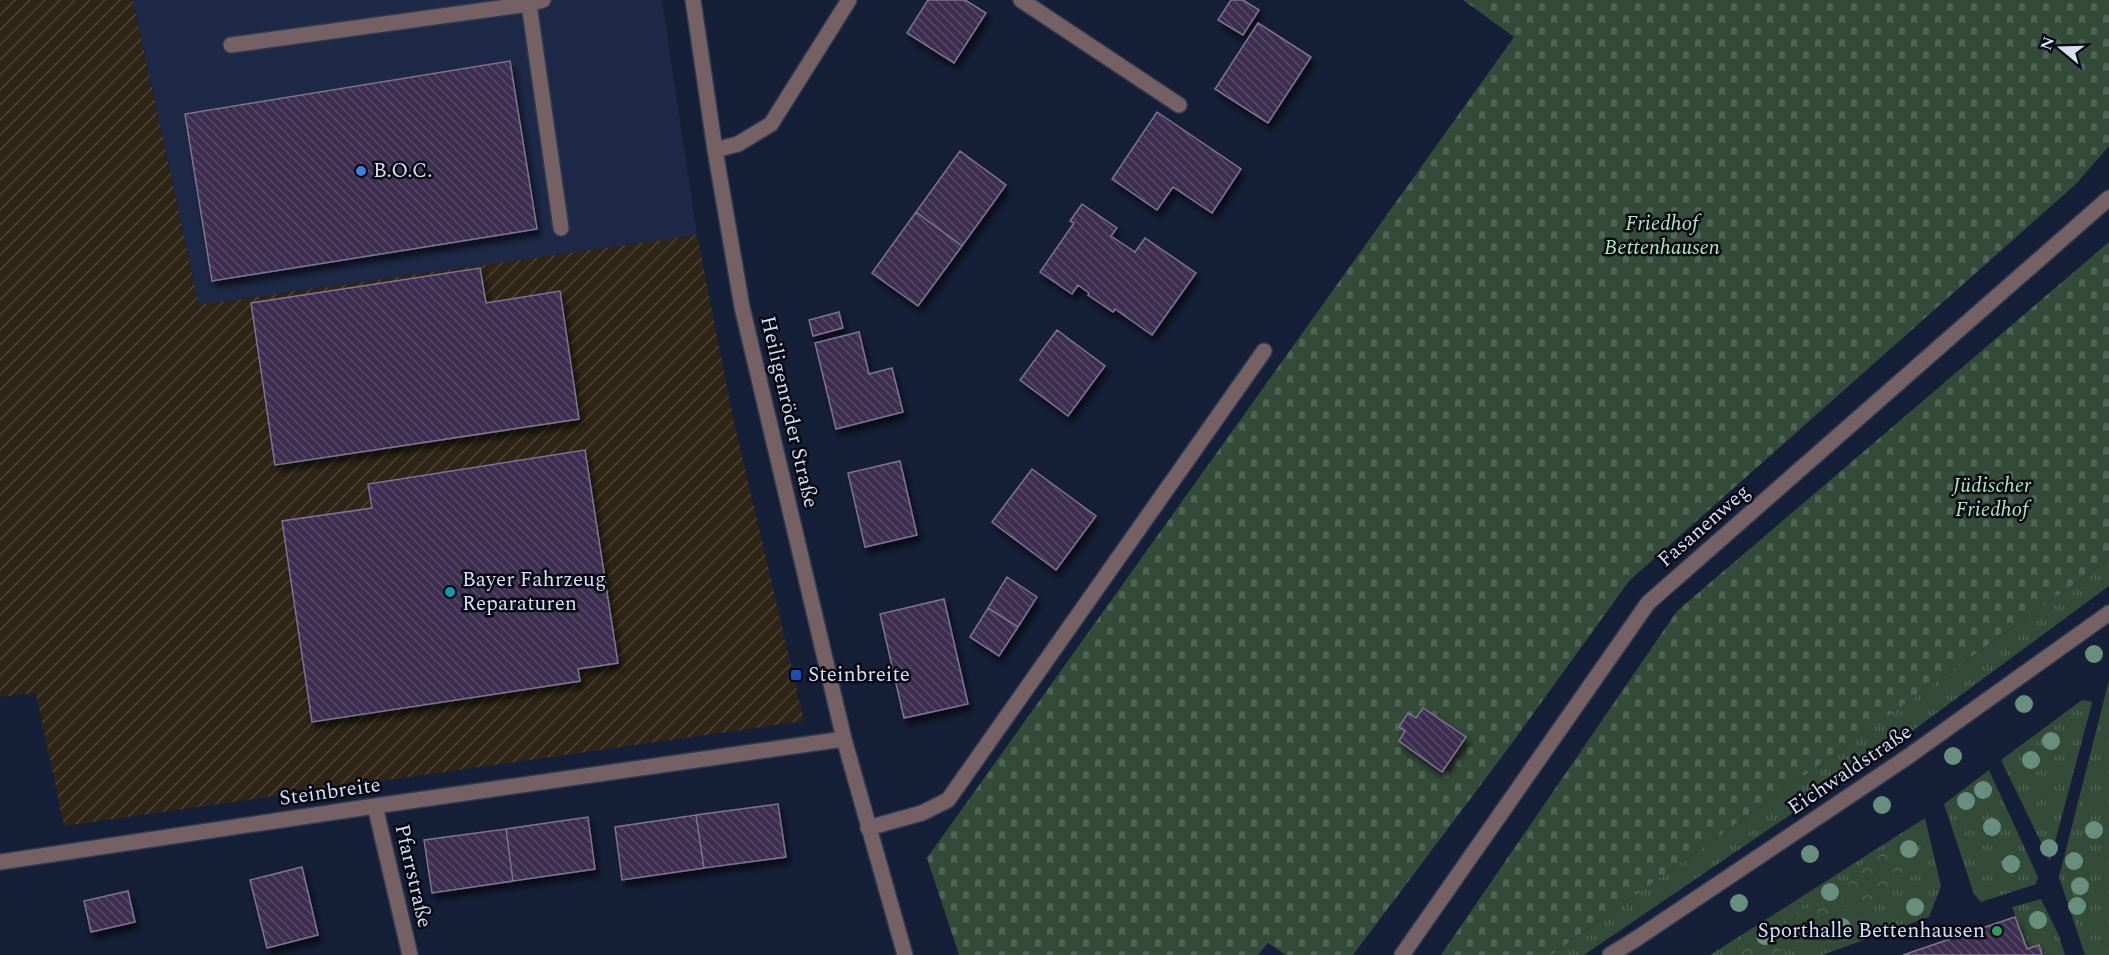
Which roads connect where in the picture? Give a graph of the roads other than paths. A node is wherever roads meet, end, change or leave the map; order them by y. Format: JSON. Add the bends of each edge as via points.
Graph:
{"nodes":[{"id":1,"x":693,"y":0,"type":"edge"},
{"id":2,"x":849,"y":0,"type":"edge"},
{"id":3,"x":1021,"y":0,"type":"edge"},
{"id":4,"x":536,"y":2,"type":"edge"},
{"id":5,"x":231,"y":45,"type":"dead end"},
{"id":6,"x":1179,"y":105,"type":"dead end"},
{"id":7,"x":715,"y":150,"type":"junction"},
{"id":8,"x":2109,"y":198,"type":"edge"},
{"id":9,"x":561,"y":228,"type":"dead end"},
{"id":10,"x":1264,"y":351,"type":"dead end"},
{"id":11,"x":2109,"y":613,"type":"edge"},
{"id":12,"x":844,"y":739,"type":"junction"},
{"id":13,"x":375,"y":806,"type":"junction"},
{"id":14,"x":868,"y":828,"type":"junction"},
{"id":15,"x":0,"y":862,"type":"edge"},
{"id":16,"x":410,"y":955,"type":"edge"},
{"id":17,"x":905,"y":955,"type":"edge"},
{"id":18,"x":1402,"y":955,"type":"edge"},
{"id":19,"x":1610,"y":955,"type":"edge"}],
"edges":[{"from":1,"to":7,"type":"street","name":"Heiligenröder Straße"},
{"from":2,"to":7,"type":"street","via":[[771,124],[738,144]]},
{"from":3,"to":6,"type":"street"},
{"from":4,"to":5,"type":"street"},
{"from":4,"to":9,"type":"street"},
{"from":7,"to":12,"type":"street","name":"Heiligenröder Straße","via":[[742,307]]},
{"from":8,"to":18,"type":"street","name":"Fasanenweg","via":[[1648,603]]},
{"from":10,"to":14,"type":"street","via":[[948,800],[922,813]]},
{"from":11,"to":19,"type":"street","name":"Eichwaldstraße","via":[[1906,758]]},
{"from":12,"to":13,"type":"street","name":"Steinbreite"},
{"from":12,"to":14,"type":"street","name":"Heiligenröder Straße"},
{"from":13,"to":15,"type":"street","name":"Steinbreite"},
{"from":13,"to":16,"type":"street","name":"Pfarrstraße"},
{"from":14,"to":17,"type":"street","name":"Heiligenröder Straße"}]}
